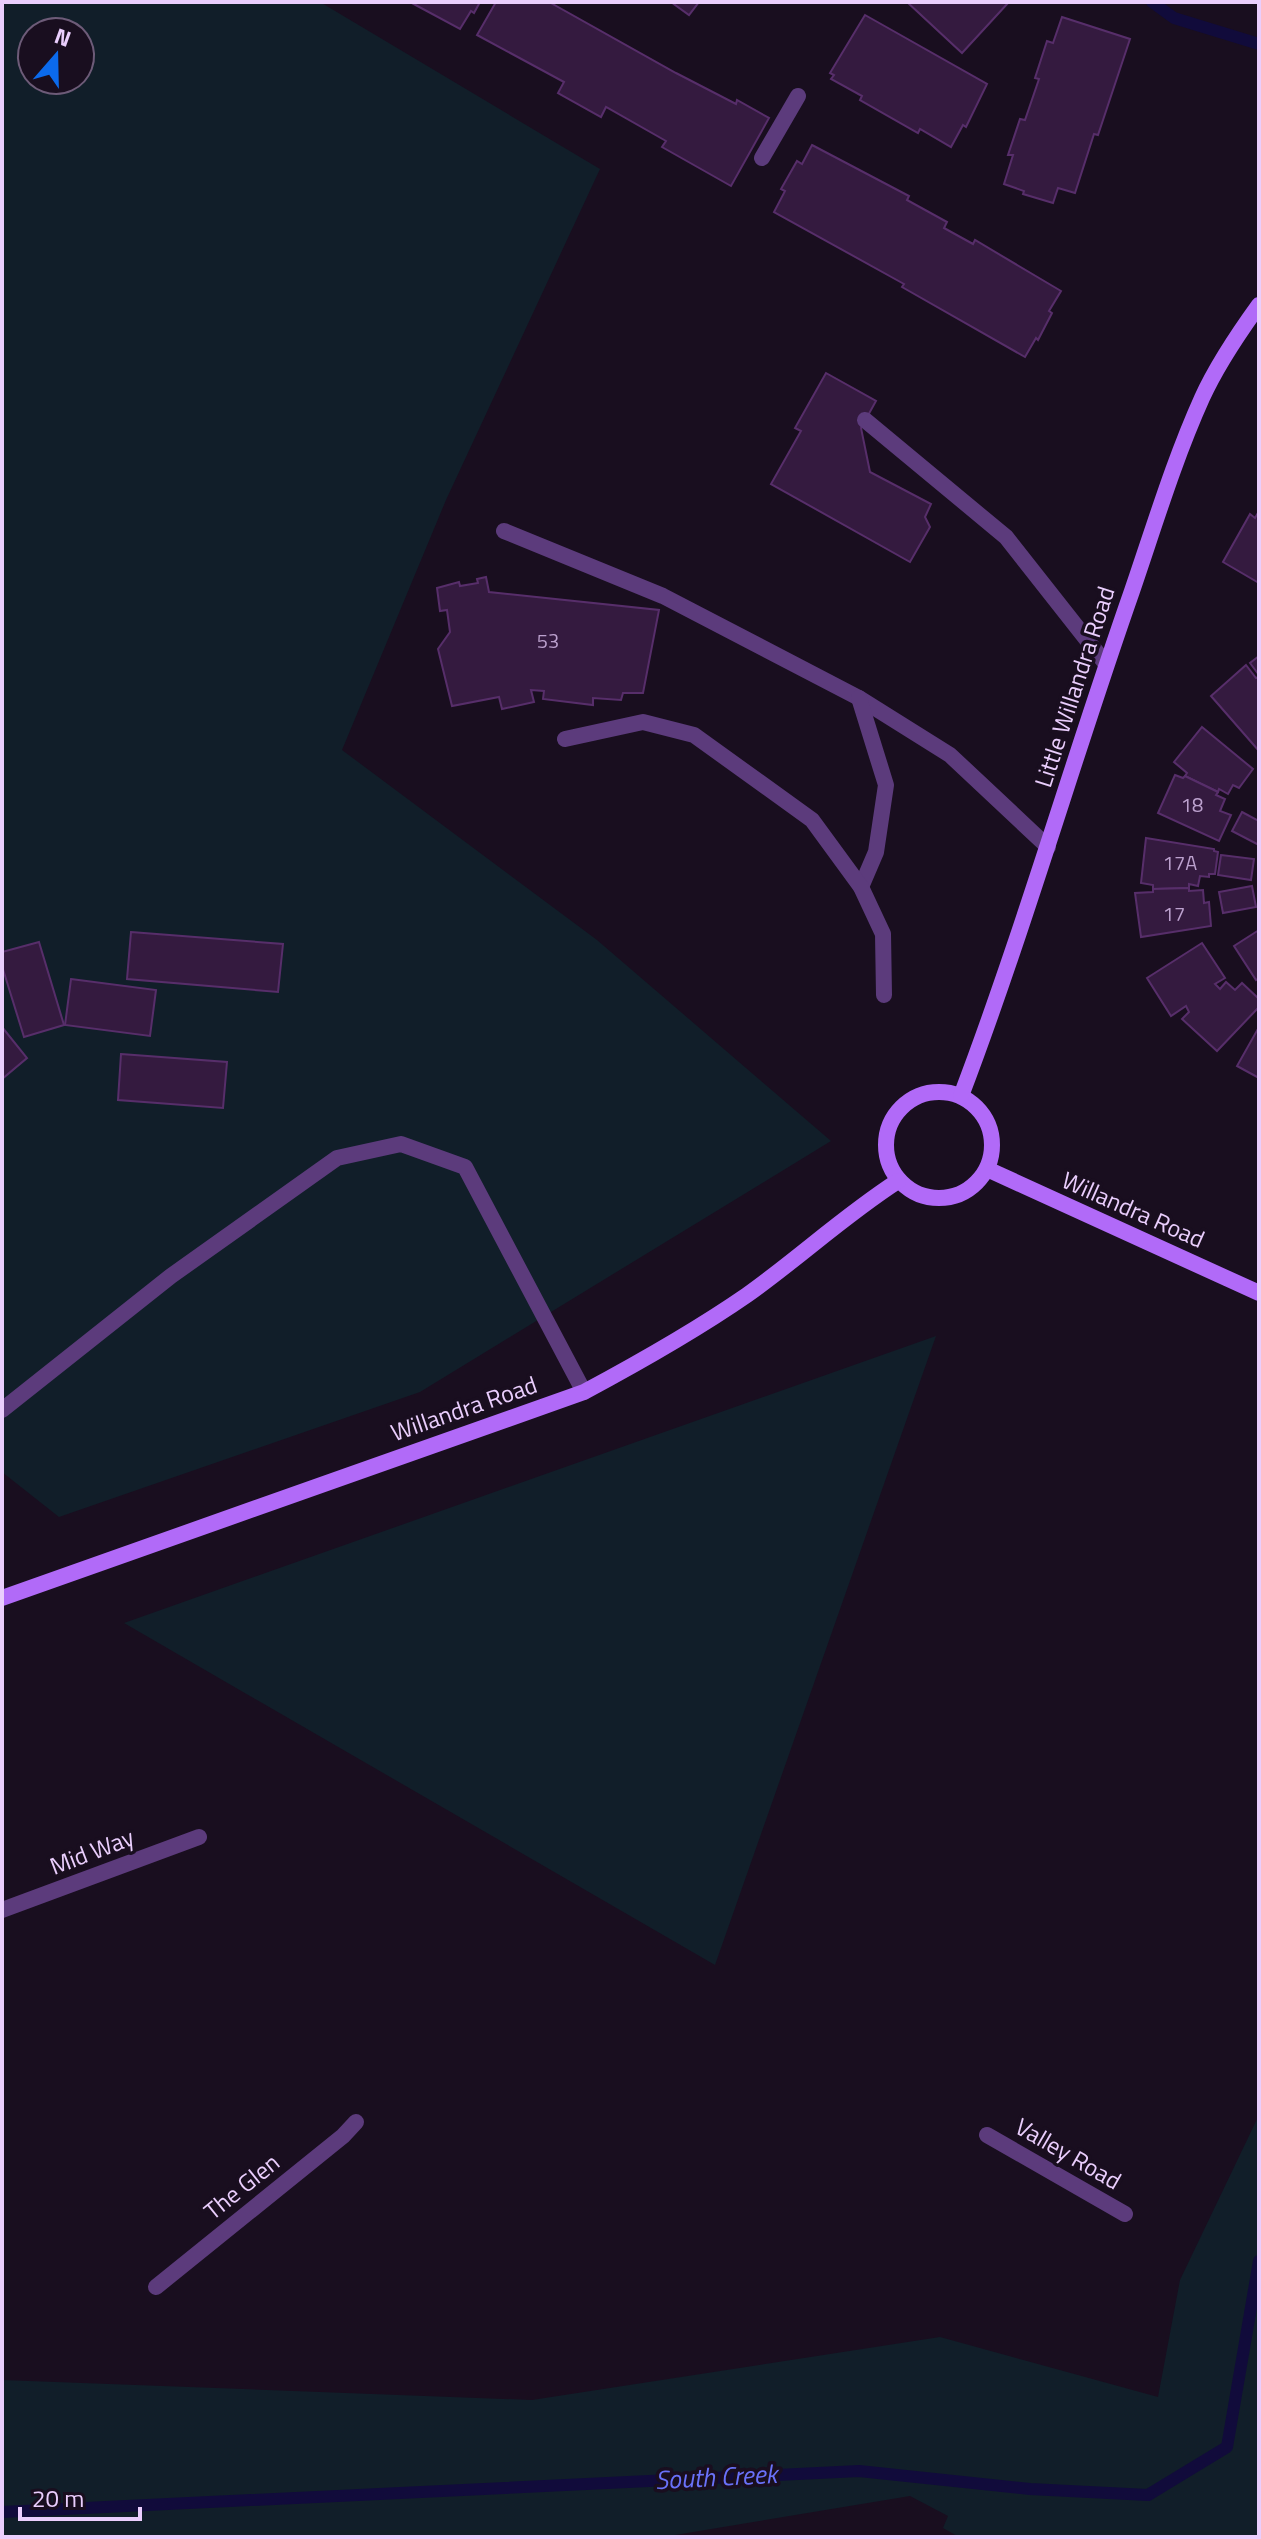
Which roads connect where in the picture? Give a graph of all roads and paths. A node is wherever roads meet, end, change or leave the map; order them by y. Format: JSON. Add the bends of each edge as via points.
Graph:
{"nodes":[{"id":1,"x":798,"y":96,"type":"dead end"},
{"id":2,"x":762,"y":158,"type":"dead end"},
{"id":3,"x":1259,"y":305,"type":"edge"},
{"id":4,"x":865,"y":420,"type":"dead end"},
{"id":5,"x":504,"y":531,"type":"dead end"},
{"id":6,"x":1106,"y":664,"type":"junction"},
{"id":7,"x":859,"y":698,"type":"junction"},
{"id":8,"x":565,"y":739,"type":"dead end"},
{"id":9,"x":1048,"y":847,"type":"junction"},
{"id":10,"x":861,"y":887,"type":"junction"},
{"id":11,"x":884,"y":995,"type":"dead end"},
{"id":12,"x":961,"y":1096,"type":"junction"},
{"id":13,"x":987,"y":1169,"type":"junction"},
{"id":14,"x":898,"y":1181,"type":"junction"},
{"id":15,"x":1259,"y":1293,"type":"edge"},
{"id":16,"x":584,"y":1392,"type":"junction"},
{"id":17,"x":2,"y":1410,"type":"edge"},
{"id":18,"x":2,"y":1598,"type":"edge"},
{"id":19,"x":199,"y":1837,"type":"dead end"},
{"id":20,"x":2,"y":1910,"type":"edge"},
{"id":21,"x":356,"y":2122,"type":"dead end"},
{"id":22,"x":987,"y":2135,"type":"dead end"},
{"id":23,"x":1125,"y":2214,"type":"dead end"},
{"id":24,"x":156,"y":2287,"type":"dead end"}],
"edges":[{"from":1,"to":2,"type":"lane"},
{"from":3,"to":6,"type":"main road","name":"Little Willandra Road","via":[[1203,396]]},
{"from":4,"to":6,"type":"lane","via":[[1006,537]]},
{"from":5,"to":7,"type":"lane","via":[[663,596]]},
{"from":6,"to":9,"type":"main road","name":"Little Willandra Road"},
{"from":7,"to":9,"type":"lane","via":[[950,755]]},
{"from":7,"to":10,"type":"lane","via":[[886,785],[876,852]]},
{"from":8,"to":10,"type":"lane","via":[[643,722],[694,735],[812,820]]},
{"from":9,"to":12,"type":"main road","name":"Little Willandra Road"},
{"from":10,"to":11,"type":"lane","via":[[883,934]]},
{"from":12,"to":13,"type":"main road","via":[[975,1105],[992,1135]]},
{"from":12,"to":14,"type":"main road","via":[[925,1093],[895,1113],[885,1147]]},
{"from":13,"to":14,"type":"main road","via":[[974,1186],[956,1196],[915,1193]]},
{"from":13,"to":15,"type":"main road","name":"Willandra Road"},
{"from":14,"to":16,"type":"main road","name":"Willandra Road","via":[[749,1293],[669,1346]]},
{"from":16,"to":17,"type":"lane","via":[[465,1167],[401,1144],[337,1158],[171,1276]]},
{"from":16,"to":18,"type":"main road","name":"Willandra Road"},
{"from":19,"to":20,"type":"lane","name":"Mid Way"},
{"from":21,"to":24,"type":"lane","name":"The Glen"},
{"from":22,"to":23,"type":"lane","name":"Valley Road"}]}
